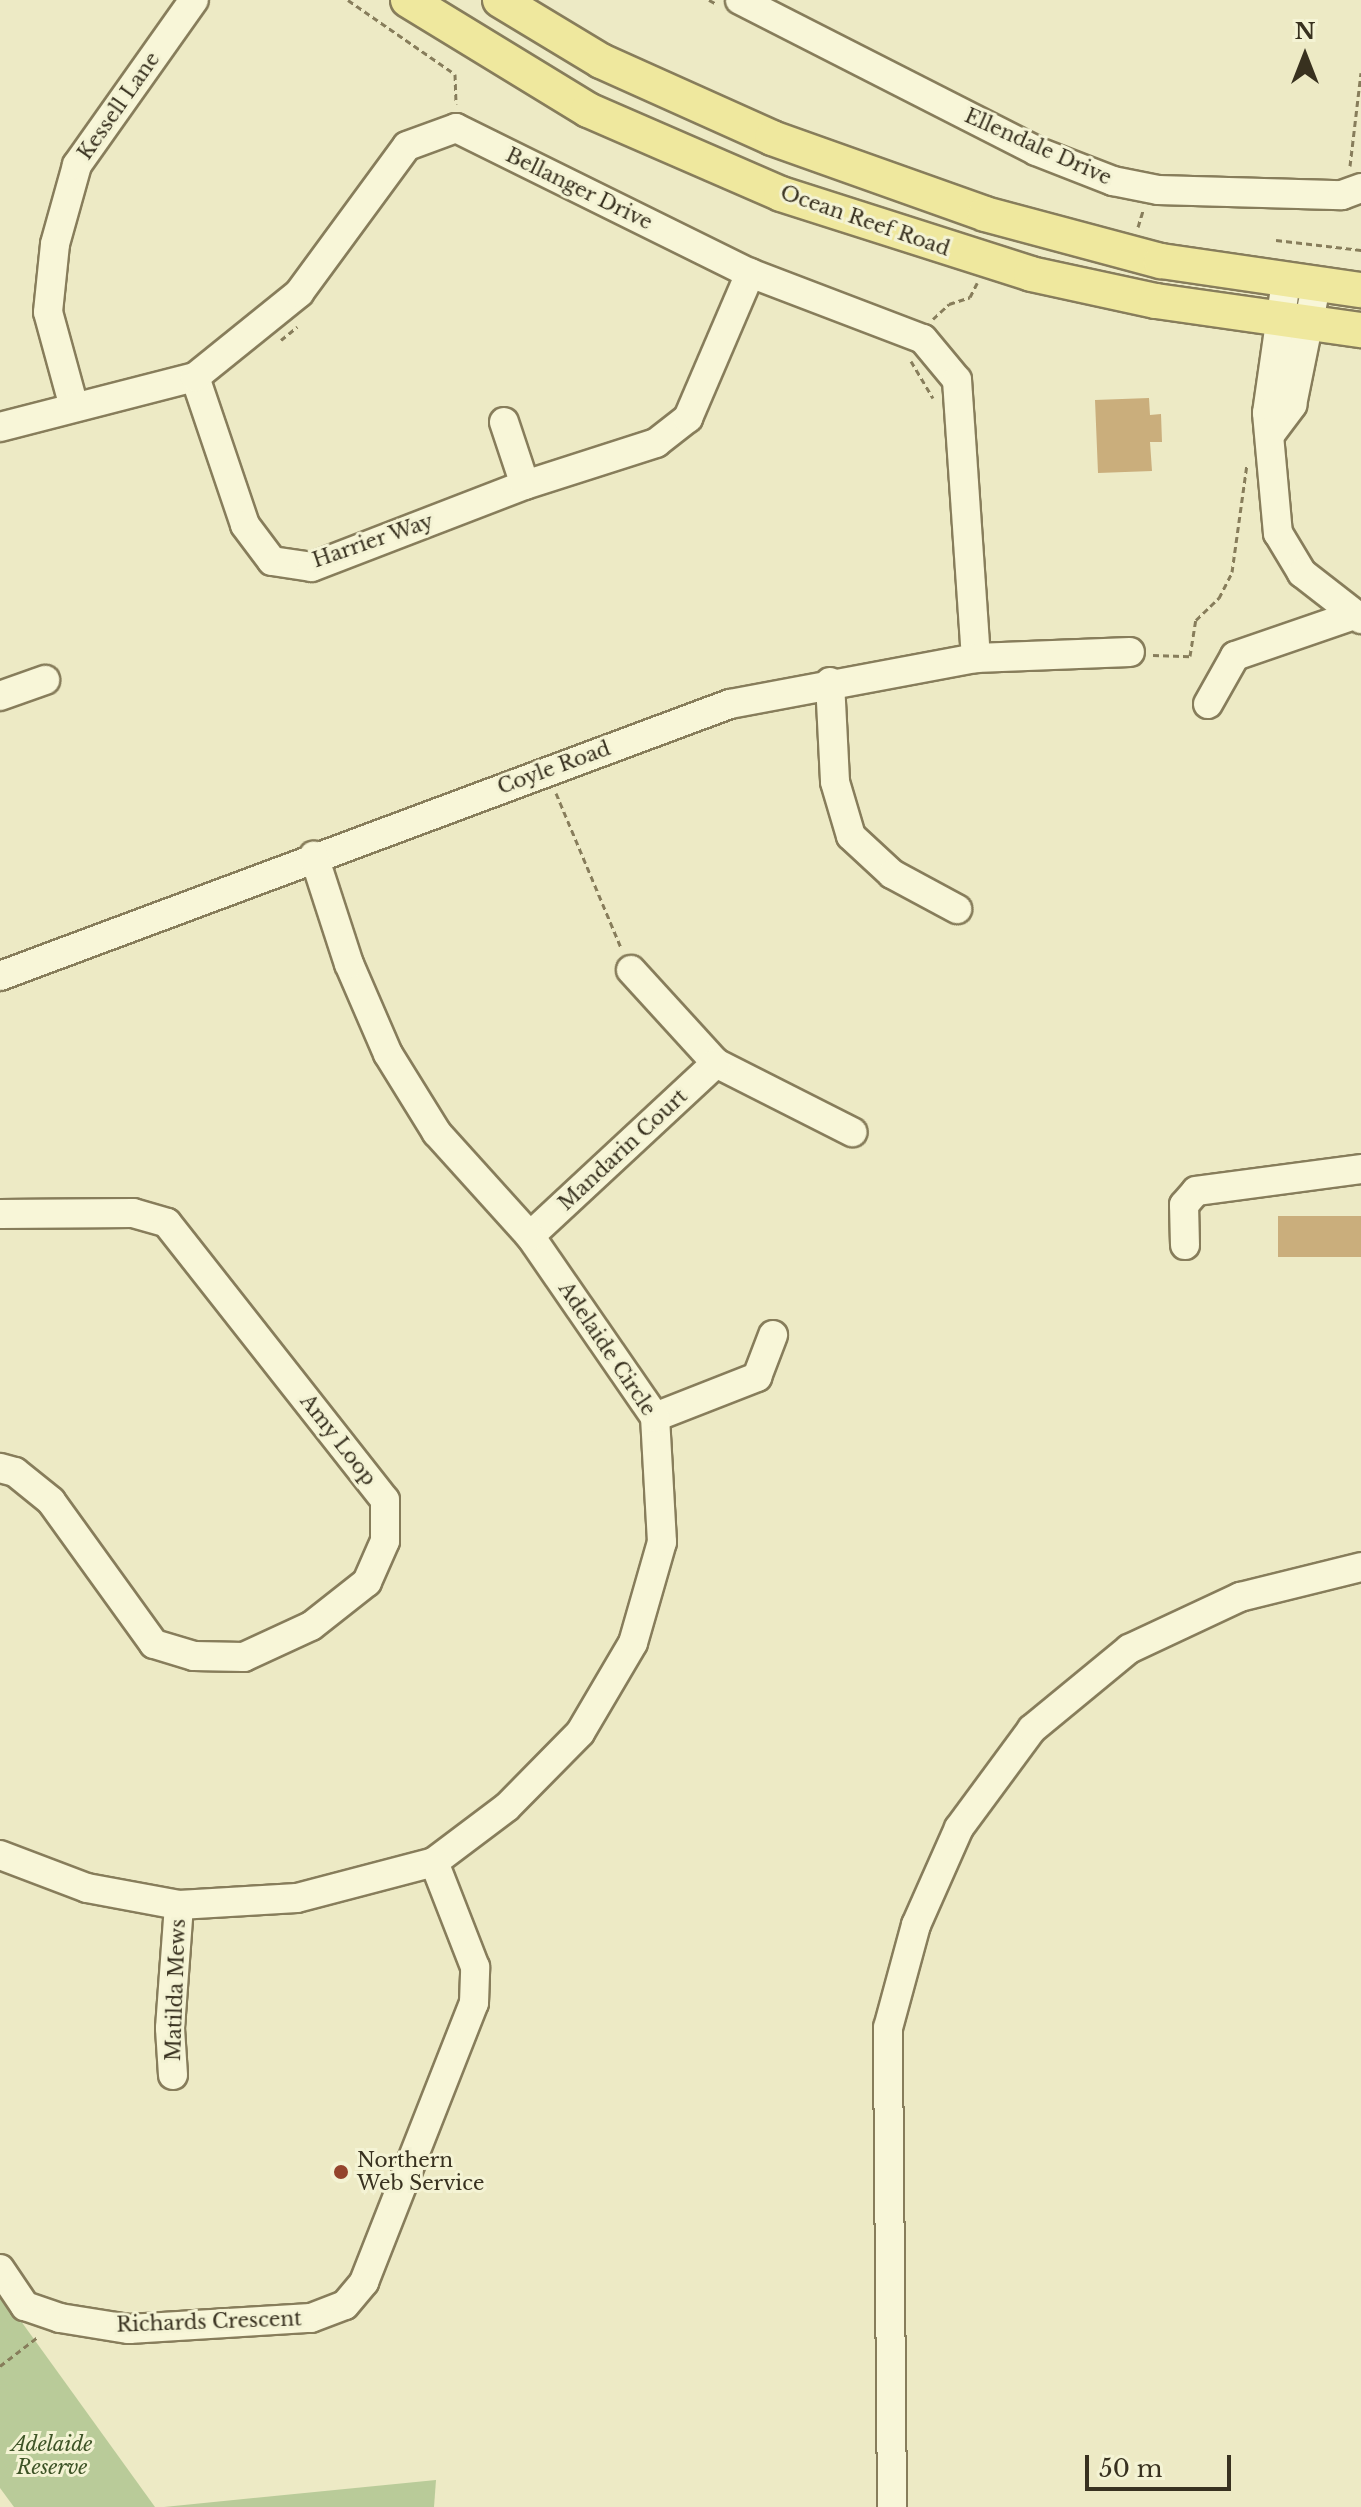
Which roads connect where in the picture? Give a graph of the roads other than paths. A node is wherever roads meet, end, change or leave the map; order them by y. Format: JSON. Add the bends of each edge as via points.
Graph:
{"nodes":[{"id":1,"x":194,"y":0,"type":"edge"},
{"id":2,"x":408,"y":0,"type":"edge"},
{"id":3,"x":500,"y":0,"type":"edge"},
{"id":4,"x":740,"y":0,"type":"edge"},
{"id":5,"x":1361,"y":188,"type":"edge"},
{"id":6,"x":750,"y":273,"type":"junction"},
{"id":7,"x":1301,"y":284,"type":"junction"},
{"id":8,"x":1361,"y":290,"type":"edge"},
{"id":9,"x":1295,"y":323,"type":"junction"},
{"id":10,"x":1361,"y":330,"type":"edge"},
{"id":11,"x":195,"y":377,"type":"junction"},
{"id":12,"x":74,"y":407,"type":"junction"},
{"id":13,"x":504,"y":422,"type":"dead end"},
{"id":14,"x":0,"y":427,"type":"edge"},
{"id":15,"x":525,"y":485,"type":"junction"},
{"id":16,"x":1358,"y":617,"type":"edge"},
{"id":17,"x":1130,"y":652,"type":"road end"},
{"id":18,"x":976,"y":658,"type":"junction"},
{"id":19,"x":45,"y":680,"type":"dead end"},
{"id":20,"x":830,"y":682,"type":"junction"},
{"id":21,"x":0,"y":696,"type":"edge"},
{"id":22,"x":1208,"y":704,"type":"dead end"},
{"id":23,"x":314,"y":856,"type":"junction"},
{"id":24,"x":957,"y":909,"type":"dead end"},
{"id":25,"x":631,"y":970,"type":"road end"},
{"id":26,"x":0,"y":976,"type":"edge"},
{"id":27,"x":716,"y":1063,"type":"junction"},
{"id":28,"x":852,"y":1132,"type":"dead end"},
{"id":29,"x":1361,"y":1169,"type":"edge"},
{"id":30,"x":0,"y":1214,"type":"edge"},
{"id":31,"x":530,"y":1236,"type":"junction"},
{"id":32,"x":1185,"y":1245,"type":"dead end"},
{"id":33,"x":773,"y":1335,"type":"dead end"},
{"id":34,"x":655,"y":1417,"type":"junction"},
{"id":35,"x":0,"y":1468,"type":"edge"},
{"id":36,"x":1361,"y":1567,"type":"edge"},
{"id":37,"x":0,"y":1857,"type":"edge"},
{"id":38,"x":434,"y":1862,"type":"junction"},
{"id":39,"x":179,"y":1905,"type":"junction"},
{"id":40,"x":173,"y":2075,"type":"dead end"},
{"id":41,"x":0,"y":2269,"type":"edge"},
{"id":42,"x":892,"y":2507,"type":"edge"}],
"edges":[{"from":1,"to":12,"type":"street","name":"Kessell Lane","via":[[77,165],[55,244],[48,312]]},
{"from":2,"to":9,"type":"main road","name":"Ocean Reef Road","via":[[588,110],[781,194],[1031,274]]},
{"from":3,"to":7,"type":"main road","via":[[601,61],[772,138],[985,214],[1161,261]]},
{"from":4,"to":5,"type":"street","name":"Ellendale Drive","via":[[1036,151],[1113,181],[1158,190],[1342,195]]},
{"from":6,"to":11,"type":"street","name":"Bellanger Drive","via":[[456,128],[407,146],[299,293]]},
{"from":6,"to":15,"type":"street","name":"Harrier Way","via":[[688,418],[656,443]]},
{"from":6,"to":18,"type":"street","name":"Bellanger Drive","via":[[923,339],[957,380]]},
{"from":7,"to":8,"type":"main road"},
{"from":7,"to":9,"type":"street"},
{"from":9,"to":10,"type":"main road","name":"Ocean Reef Road"},
{"from":9,"to":16,"type":"street","via":[[1292,405],[1272,432],[1278,533],[1302,573]]},
{"from":11,"to":12,"type":"street"},
{"from":11,"to":15,"type":"street","name":"Harrier Way","via":[[245,525],[272,561],[312,567]]},
{"from":12,"to":14,"type":"street"},
{"from":13,"to":15,"type":"street"},
{"from":16,"to":22,"type":"street","via":[[1235,656]]},
{"from":17,"to":18,"type":"street","name":"Coyle Road"},
{"from":18,"to":20,"type":"street","name":"Coyle Road"},
{"from":19,"to":21,"type":"street"},
{"from":20,"to":23,"type":"street","name":"Coyle Road","via":[[730,704]]},
{"from":20,"to":24,"type":"street","via":[[835,782],[851,836],[892,874]]},
{"from":23,"to":26,"type":"street","name":"Coyle Road"},
{"from":23,"to":31,"type":"street","name":"Adelaide Circle","via":[[349,964],[388,1054],[437,1133]]},
{"from":25,"to":27,"type":"street"},
{"from":27,"to":28,"type":"street"},
{"from":27,"to":31,"type":"street","name":"Mandarin Court"},
{"from":29,"to":32,"type":"street","via":[[1196,1191],[1184,1205]]},
{"from":30,"to":35,"type":"street","name":"Amy Loop","via":[[133,1213],[167,1223],[385,1500],[385,1541],[367,1582],[311,1626],[244,1657],[194,1656],[154,1644],[51,1501],[15,1472]]},
{"from":31,"to":34,"type":"street","name":"Adelaide Circle"},
{"from":33,"to":34,"type":"street","via":[[757,1377]]},
{"from":34,"to":38,"type":"street","name":"Adelaide Circle","via":[[662,1542],[633,1643],[580,1733],[507,1807]]},
{"from":36,"to":42,"type":"street","via":[[1240,1597],[1129,1649],[1032,1729],[959,1828],[916,1925],[888,2028]]},
{"from":37,"to":39,"type":"street","name":"Adelaide Circle","via":[[87,1888]]},
{"from":38,"to":39,"type":"street","name":"Adelaide Circle","via":[[297,1898]]},
{"from":38,"to":41,"type":"street","name":"Richards Crescent","via":[[475,1967],[474,2003],[364,2282],[345,2305],[311,2318],[129,2329],[60,2318],[25,2306]]},
{"from":39,"to":40,"type":"street","name":"Matilda Mews","via":[[170,2028]]}]}
